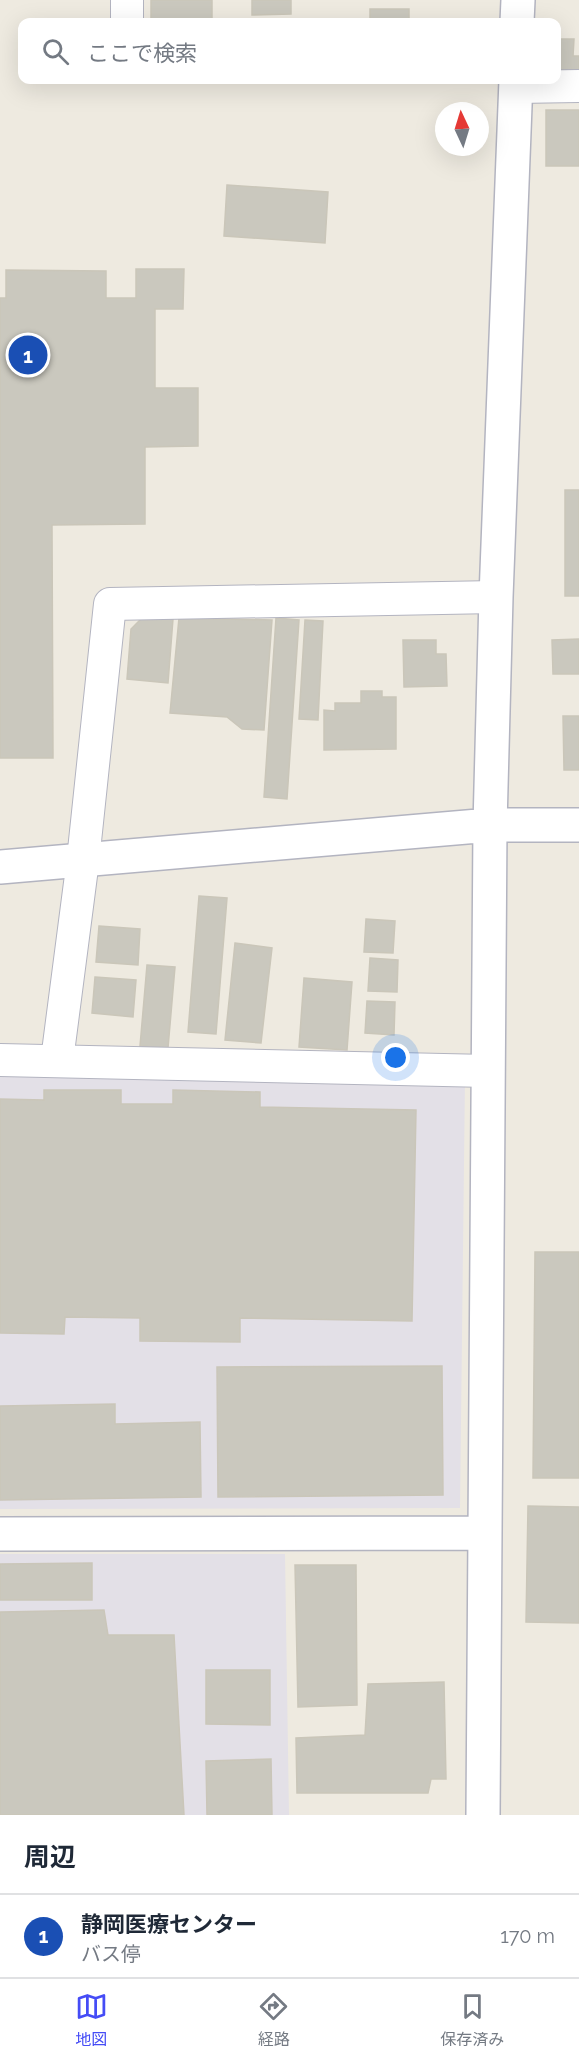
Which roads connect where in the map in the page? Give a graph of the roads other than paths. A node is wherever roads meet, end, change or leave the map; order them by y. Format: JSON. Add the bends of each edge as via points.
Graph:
{"nodes":[{"id":1,"x":127,"y":0,"type":"edge"},
{"id":2,"x":518,"y":0,"type":"edge"},
{"id":3,"x":127,"y":18,"type":"edge"},
{"id":4,"x":517,"y":18,"type":"edge"},
{"id":5,"x":516,"y":84,"type":"edge"},
{"id":6,"x":537,"y":84,"type":"edge"},
{"id":7,"x":579,"y":86,"type":"edge"},
{"id":8,"x":496,"y":597,"type":"junction"},
{"id":9,"x":490,"y":825,"type":"junction"},
{"id":10,"x":579,"y":825,"type":"edge"},
{"id":11,"x":83,"y":860,"type":"junction"},
{"id":12,"x":0,"y":867,"type":"edge"},
{"id":13,"x":0,"y":1060,"type":"edge"},
{"id":14,"x":57,"y":1060,"type":"junction"},
{"id":15,"x":488,"y":1071,"type":"junction"},
{"id":16,"x":484,"y":1533,"type":"junction"},
{"id":17,"x":0,"y":1534,"type":"edge"},
{"id":18,"x":483,"y":1815,"type":"edge"}],
"edges":[{"from":1,"to":3,"type":"street"},
{"from":2,"to":4,"type":"street"},
{"from":5,"to":8,"type":"street"},
{"from":6,"to":7,"type":"street"},
{"from":8,"to":9,"type":"street"},
{"from":8,"to":11,"type":"street","via":[[110,604]]},
{"from":9,"to":10,"type":"street"},
{"from":9,"to":11,"type":"street"},
{"from":9,"to":15,"type":"street"},
{"from":11,"to":12,"type":"street"},
{"from":11,"to":14,"type":"street"},
{"from":13,"to":14,"type":"street"},
{"from":14,"to":15,"type":"street"},
{"from":15,"to":16,"type":"street"},
{"from":16,"to":17,"type":"street"},
{"from":16,"to":18,"type":"street"}]}
